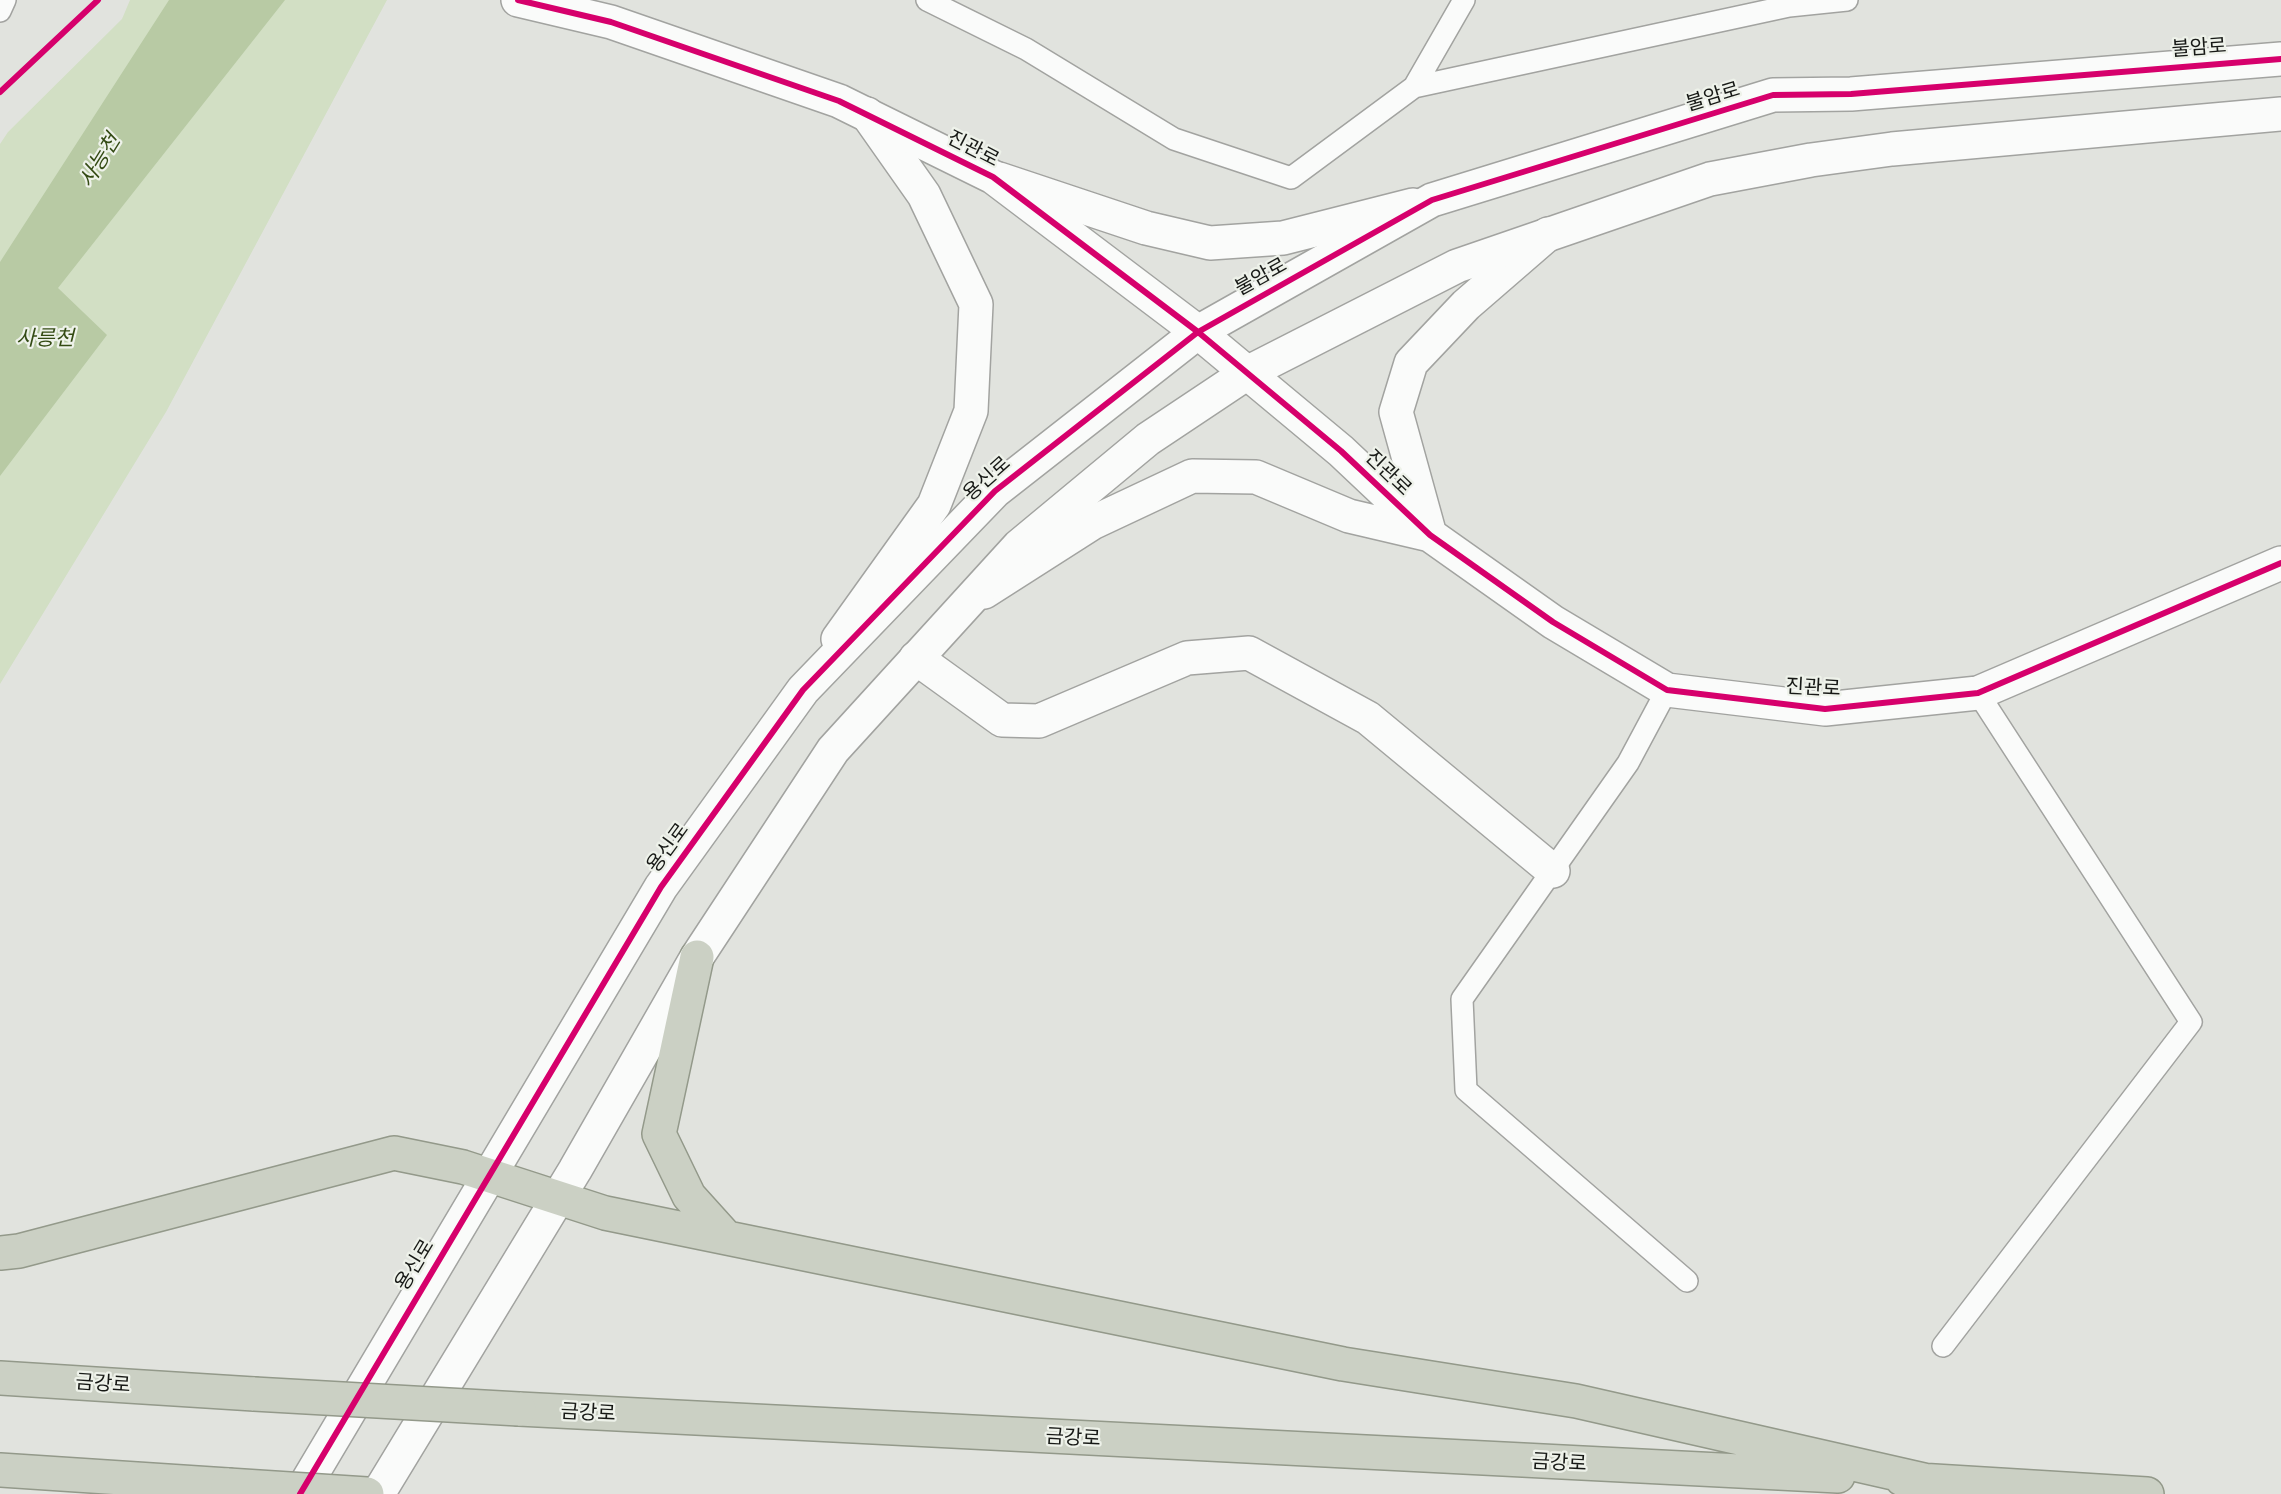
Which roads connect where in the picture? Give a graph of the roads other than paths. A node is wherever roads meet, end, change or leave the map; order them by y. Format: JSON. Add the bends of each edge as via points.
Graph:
{"nodes":[{"id":1,"x":5,"y":0,"type":"edge"},
{"id":2,"x":518,"y":0,"type":"edge"},
{"id":3,"x":927,"y":0,"type":"edge"},
{"id":4,"x":1464,"y":0,"type":"edge"},
{"id":5,"x":1847,"y":0,"type":"edge"},
{"id":6,"x":0,"y":11,"type":"edge"},
{"id":7,"x":2281,"y":59,"type":"edge"},
{"id":8,"x":1414,"y":87,"type":"junction"},
{"id":9,"x":867,"y":114,"type":"junction"},
{"id":10,"x":2281,"y":114,"type":"edge"},
{"id":11,"x":993,"y":177,"type":"junction"},
{"id":12,"x":1432,"y":200,"type":"junction"},
{"id":13,"x":1550,"y":233,"type":"junction"},
{"id":14,"x":1198,"y":332,"type":"junction"},
{"id":15,"x":1247,"y":373,"type":"junction"},
{"id":16,"x":1430,"y":535,"type":"junction"},
{"id":17,"x":2281,"y":563,"type":"edge"},
{"id":18,"x":968,"y":603,"type":"junction"},
{"id":19,"x":916,"y":658,"type":"junction"},
{"id":20,"x":803,"y":690,"type":"junction"},
{"id":21,"x":1667,"y":690,"type":"junction"},
{"id":22,"x":1978,"y":693,"type":"junction"},
{"id":23,"x":1552,"y":871,"type":"junction"},
{"id":24,"x":698,"y":957,"type":"junction"},
{"id":25,"x":489,"y":1175,"type":"junction"},
{"id":26,"x":556,"y":1199,"type":"junction"},
{"id":27,"x":726,"y":1237,"type":"junction"},
{"id":28,"x":0,"y":1253,"type":"edge"},
{"id":29,"x":1687,"y":1281,"type":"dead end"},
{"id":30,"x":1943,"y":1346,"type":"dead end"},
{"id":31,"x":0,"y":1378,"type":"edge"},
{"id":32,"x":0,"y":1470,"type":"edge"},
{"id":33,"x":1924,"y":1480,"type":"junction"},
{"id":34,"x":300,"y":1494,"type":"edge"},
{"id":35,"x":367,"y":1494,"type":"edge"},
{"id":36,"x":378,"y":1494,"type":"edge"},
{"id":37,"x":2147,"y":1494,"type":"edge"}],
"edges":[{"from":1,"to":6,"type":"lane"},
{"from":2,"to":9,"type":"street","name":"진관로","via":[[611,22]]},
{"from":3,"to":8,"type":"lane","via":[[1026,49],[1174,139],[1291,178]]},
{"from":4,"to":8,"type":"lane"},
{"from":5,"to":8,"type":"lane","via":[[1789,6]]},
{"from":7,"to":12,"type":"street","name":"불암로","via":[[1851,94],[1773,95]]},
{"from":9,"to":11,"type":"street","name":"진관로"},
{"from":9,"to":20,"type":"street","via":[[924,195],[976,304],[971,411],[934,505]]},
{"from":10,"to":13,"type":"street","via":[[1892,149],[1811,160],[1710,179]]},
{"from":11,"to":12,"type":"street","via":[[1146,228],[1210,243],[1283,238]]},
{"from":11,"to":14,"type":"street","name":"진관로"},
{"from":12,"to":14,"type":"street","name":"불암로"},
{"from":13,"to":15,"type":"street","via":[[1457,266]]},
{"from":13,"to":16,"type":"street","via":[[1466,305],[1411,363],[1396,412]]},
{"from":14,"to":15,"type":"street","name":"진관로"},
{"from":14,"to":20,"type":"street","name":"용신로","via":[[995,491]]},
{"from":15,"to":16,"type":"street","name":"진관로","via":[[1341,451]]},
{"from":15,"to":18,"type":"street","via":[[1148,438],[1019,546]]},
{"from":16,"to":18,"type":"street","via":[[1349,516],[1256,477],[1192,476],[1092,523]]},
{"from":16,"to":21,"type":"street","name":"진관로","via":[[1553,622]]},
{"from":17,"to":22,"type":"street","name":"진관로"},
{"from":18,"to":19,"type":"street"},
{"from":19,"to":23,"type":"street","via":[[1002,720],[1039,721],[1187,658],[1249,653],[1368,718]]},
{"from":19,"to":24,"type":"street","via":[[833,750]]},
{"from":20,"to":25,"type":"street","name":"용신로","via":[[661,887]]},
{"from":21,"to":22,"type":"street","name":"진관로","via":[[1825,709]]},
{"from":21,"to":23,"type":"lane","via":[[1628,763]]},
{"from":22,"to":30,"type":"lane","via":[[2191,1022]]},
{"from":23,"to":29,"type":"lane","via":[[1462,999],[1466,1090]]},
{"from":24,"to":26,"type":"street"},
{"from":24,"to":27,"type":"highway","via":[[659,1134],[689,1196]]},
{"from":25,"to":26,"type":"highway"},
{"from":25,"to":28,"type":"highway","via":[[394,1154]]},
{"from":25,"to":34,"type":"street","name":"용신로"},
{"from":26,"to":27,"type":"highway","via":[[604,1213]]},
{"from":26,"to":36,"type":"street"},
{"from":27,"to":33,"type":"highway","via":[[1343,1364],[1576,1401]]},
{"from":31,"to":33,"type":"highway","name":"금강로","bridge":true,"via":[[519,1409]]},
{"from":32,"to":35,"type":"highway","bridge":true},
{"from":33,"to":37,"type":"highway","name":"금강로"}]}
